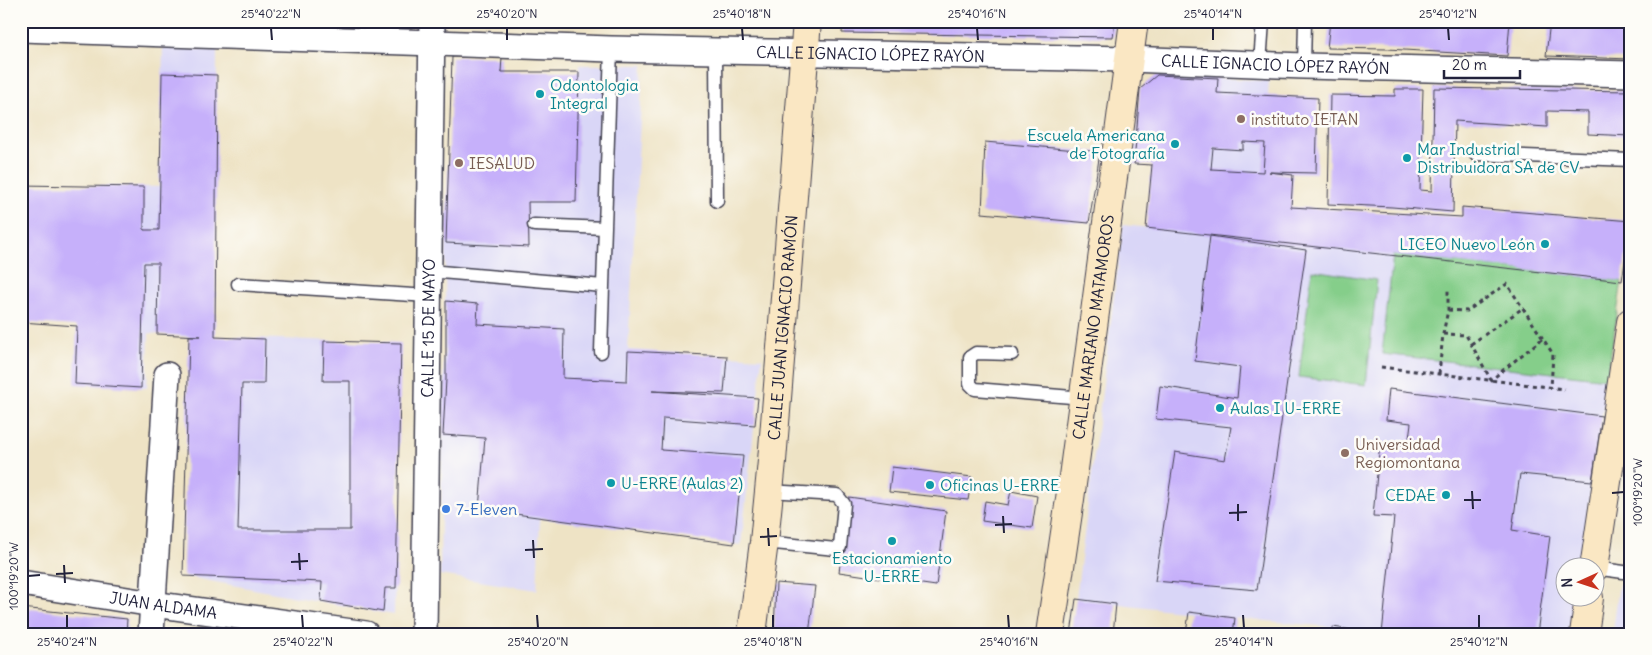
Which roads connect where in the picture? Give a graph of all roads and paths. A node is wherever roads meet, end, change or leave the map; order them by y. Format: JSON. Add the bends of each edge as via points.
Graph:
{"nodes":[{"id":1,"x":807,"y":21,"type":"edge"},
{"id":2,"x":1134,"y":21,"type":"edge"},
{"id":3,"x":1263,"y":21,"type":"edge"},
{"id":4,"x":1305,"y":21,"type":"edge"},
{"id":5,"x":21,"y":29,"type":"edge"},
{"id":6,"x":432,"y":32,"type":"edge"},
{"id":7,"x":611,"y":49,"type":"junction"},
{"id":8,"x":716,"y":51,"type":"junction"},
{"id":9,"x":805,"y":53,"type":"junction"},
{"id":10,"x":1129,"y":59,"type":"junction"},
{"id":11,"x":1260,"y":64,"type":"junction"},
{"id":12,"x":1304,"y":66,"type":"junction"},
{"id":13,"x":1631,"y":74,"type":"edge"},
{"id":14,"x":1474,"y":154,"type":"dead end"},
{"id":15,"x":1631,"y":160,"type":"edge"},
{"id":16,"x":717,"y":200,"type":"dead end"},
{"id":17,"x":534,"y":226,"type":"dead end"},
{"id":18,"x":605,"y":228,"type":"junction"},
{"id":19,"x":429,"y":283,"type":"junction"},
{"id":20,"x":238,"y":284,"type":"dead end"},
{"id":21,"x":603,"y":286,"type":"junction"},
{"id":22,"x":1448,"y":289,"type":"dead end"},
{"id":23,"x":1523,"y":308,"type":"junction"},
{"id":24,"x":1448,"y":310,"type":"junction"},
{"id":25,"x":1631,"y":322,"type":"edge"},
{"id":26,"x":1443,"y":334,"type":"junction"},
{"id":27,"x":1543,"y":338,"type":"junction"},
{"id":28,"x":1471,"y":344,"type":"junction"},
{"id":29,"x":601,"y":352,"type":"dead end"},
{"id":30,"x":1012,"y":354,"type":"dead end"},
{"id":31,"x":1382,"y":367,"type":"dead end"},
{"id":32,"x":1440,"y":374,"type":"junction"},
{"id":33,"x":167,"y":375,"type":"dead end"},
{"id":34,"x":1491,"y":380,"type":"junction"},
{"id":35,"x":1551,"y":388,"type":"junction"},
{"id":36,"x":1626,"y":388,"type":"edge"},
{"id":37,"x":1564,"y":389,"type":"dead end"},
{"id":38,"x":1084,"y":398,"type":"junction"},
{"id":39,"x":768,"y":491,"type":"junction"},
{"id":40,"x":764,"y":542,"type":"junction"},
{"id":41,"x":1596,"y":558,"type":"edge"},
{"id":42,"x":1604,"y":569,"type":"edge"},
{"id":43,"x":1631,"y":573,"type":"edge"},
{"id":44,"x":21,"y":583,"type":"edge"},
{"id":45,"x":153,"y":604,"type":"junction"},
{"id":46,"x":1588,"y":608,"type":"edge"},
{"id":47,"x":151,"y":634,"type":"edge"},
{"id":48,"x":366,"y":634,"type":"edge"},
{"id":49,"x":424,"y":634,"type":"edge"},
{"id":50,"x":752,"y":634,"type":"edge"},
{"id":51,"x":1050,"y":634,"type":"edge"},
{"id":52,"x":1584,"y":634,"type":"edge"}],
"edges":[{"from":1,"to":9,"type":"street","name":"CALLE JUAN IGNACIO RAMÓN"},
{"from":2,"to":10,"type":"street","name":"CALLE MARIANO MATAMOROS"},
{"from":3,"to":11,"type":"lane"},
{"from":4,"to":12,"type":"lane"},
{"from":5,"to":6,"type":"street","name":"CALLE IGNACIO LÓPEZ RAYÓN"},
{"from":6,"to":7,"type":"street","name":"CALLE IGNACIO LÓPEZ RAYÓN"},
{"from":6,"to":19,"type":"street","name":"CALLE 15 DE MAYO"},
{"from":7,"to":8,"type":"street","name":"CALLE IGNACIO LÓPEZ RAYÓN"},
{"from":7,"to":18,"type":"lane"},
{"from":8,"to":9,"type":"street","name":"CALLE IGNACIO LÓPEZ RAYÓN"},
{"from":8,"to":16,"type":"lane"},
{"from":9,"to":10,"type":"street","name":"CALLE IGNACIO LÓPEZ RAYÓN"},
{"from":9,"to":39,"type":"street","name":"CALLE JUAN IGNACIO RAMÓN"},
{"from":10,"to":11,"type":"street","name":"CALLE IGNACIO LÓPEZ RAYÓN"},
{"from":10,"to":38,"type":"street","name":"CALLE MARIANO MATAMOROS"},
{"from":11,"to":12,"type":"street","name":"CALLE IGNACIO LÓPEZ RAYÓN"},
{"from":12,"to":13,"type":"street","name":"CALLE IGNACIO LÓPEZ RAYÓN"},
{"from":14,"to":15,"type":"lane"},
{"from":17,"to":18,"type":"lane"},
{"from":18,"to":21,"type":"lane"},
{"from":19,"to":20,"type":"lane"},
{"from":19,"to":21,"type":"lane"},
{"from":19,"to":49,"type":"street","name":"CALLE 15 DE MAYO"},
{"from":21,"to":29,"type":"lane"},
{"from":22,"to":24,"type":"path"},
{"from":23,"to":24,"type":"path","via":[[1507,284],[1467,311]]},
{"from":23,"to":27,"type":"path"},
{"from":23,"to":28,"type":"path"},
{"from":24,"to":26,"type":"path"},
{"from":25,"to":36,"type":"street"},
{"from":26,"to":28,"type":"path","via":[[1466,335]]},
{"from":26,"to":32,"type":"path"},
{"from":27,"to":34,"type":"path"},
{"from":27,"to":35,"type":"path","via":[[1553,354]]},
{"from":28,"to":34,"type":"path"},
{"from":30,"to":38,"type":"lane","via":[[976,353],[970,357],[970,384],[975,389]]},
{"from":31,"to":32,"type":"path"},
{"from":32,"to":34,"type":"path"},
{"from":33,"to":45,"type":"street"},
{"from":34,"to":35,"type":"path"},
{"from":35,"to":37,"type":"path"},
{"from":36,"to":41,"type":"street"},
{"from":38,"to":51,"type":"street","name":"CALLE MARIANO MATAMOROS"},
{"from":39,"to":40,"type":"street","name":"CALLE JUAN IGNACIO RAMÓN"},
{"from":39,"to":40,"type":"lane","via":[[837,495],[844,504],[840,547],[836,549]]},
{"from":40,"to":50,"type":"street","name":"CALLE JUAN IGNACIO RAMÓN"},
{"from":42,"to":43,"type":"lane"},
{"from":44,"to":45,"type":"street","name":"JUAN ALDAMA"},
{"from":45,"to":47,"type":"street"},
{"from":45,"to":48,"type":"street","name":"JUAN ALDAMA"},
{"from":46,"to":52,"type":"street"}]}
